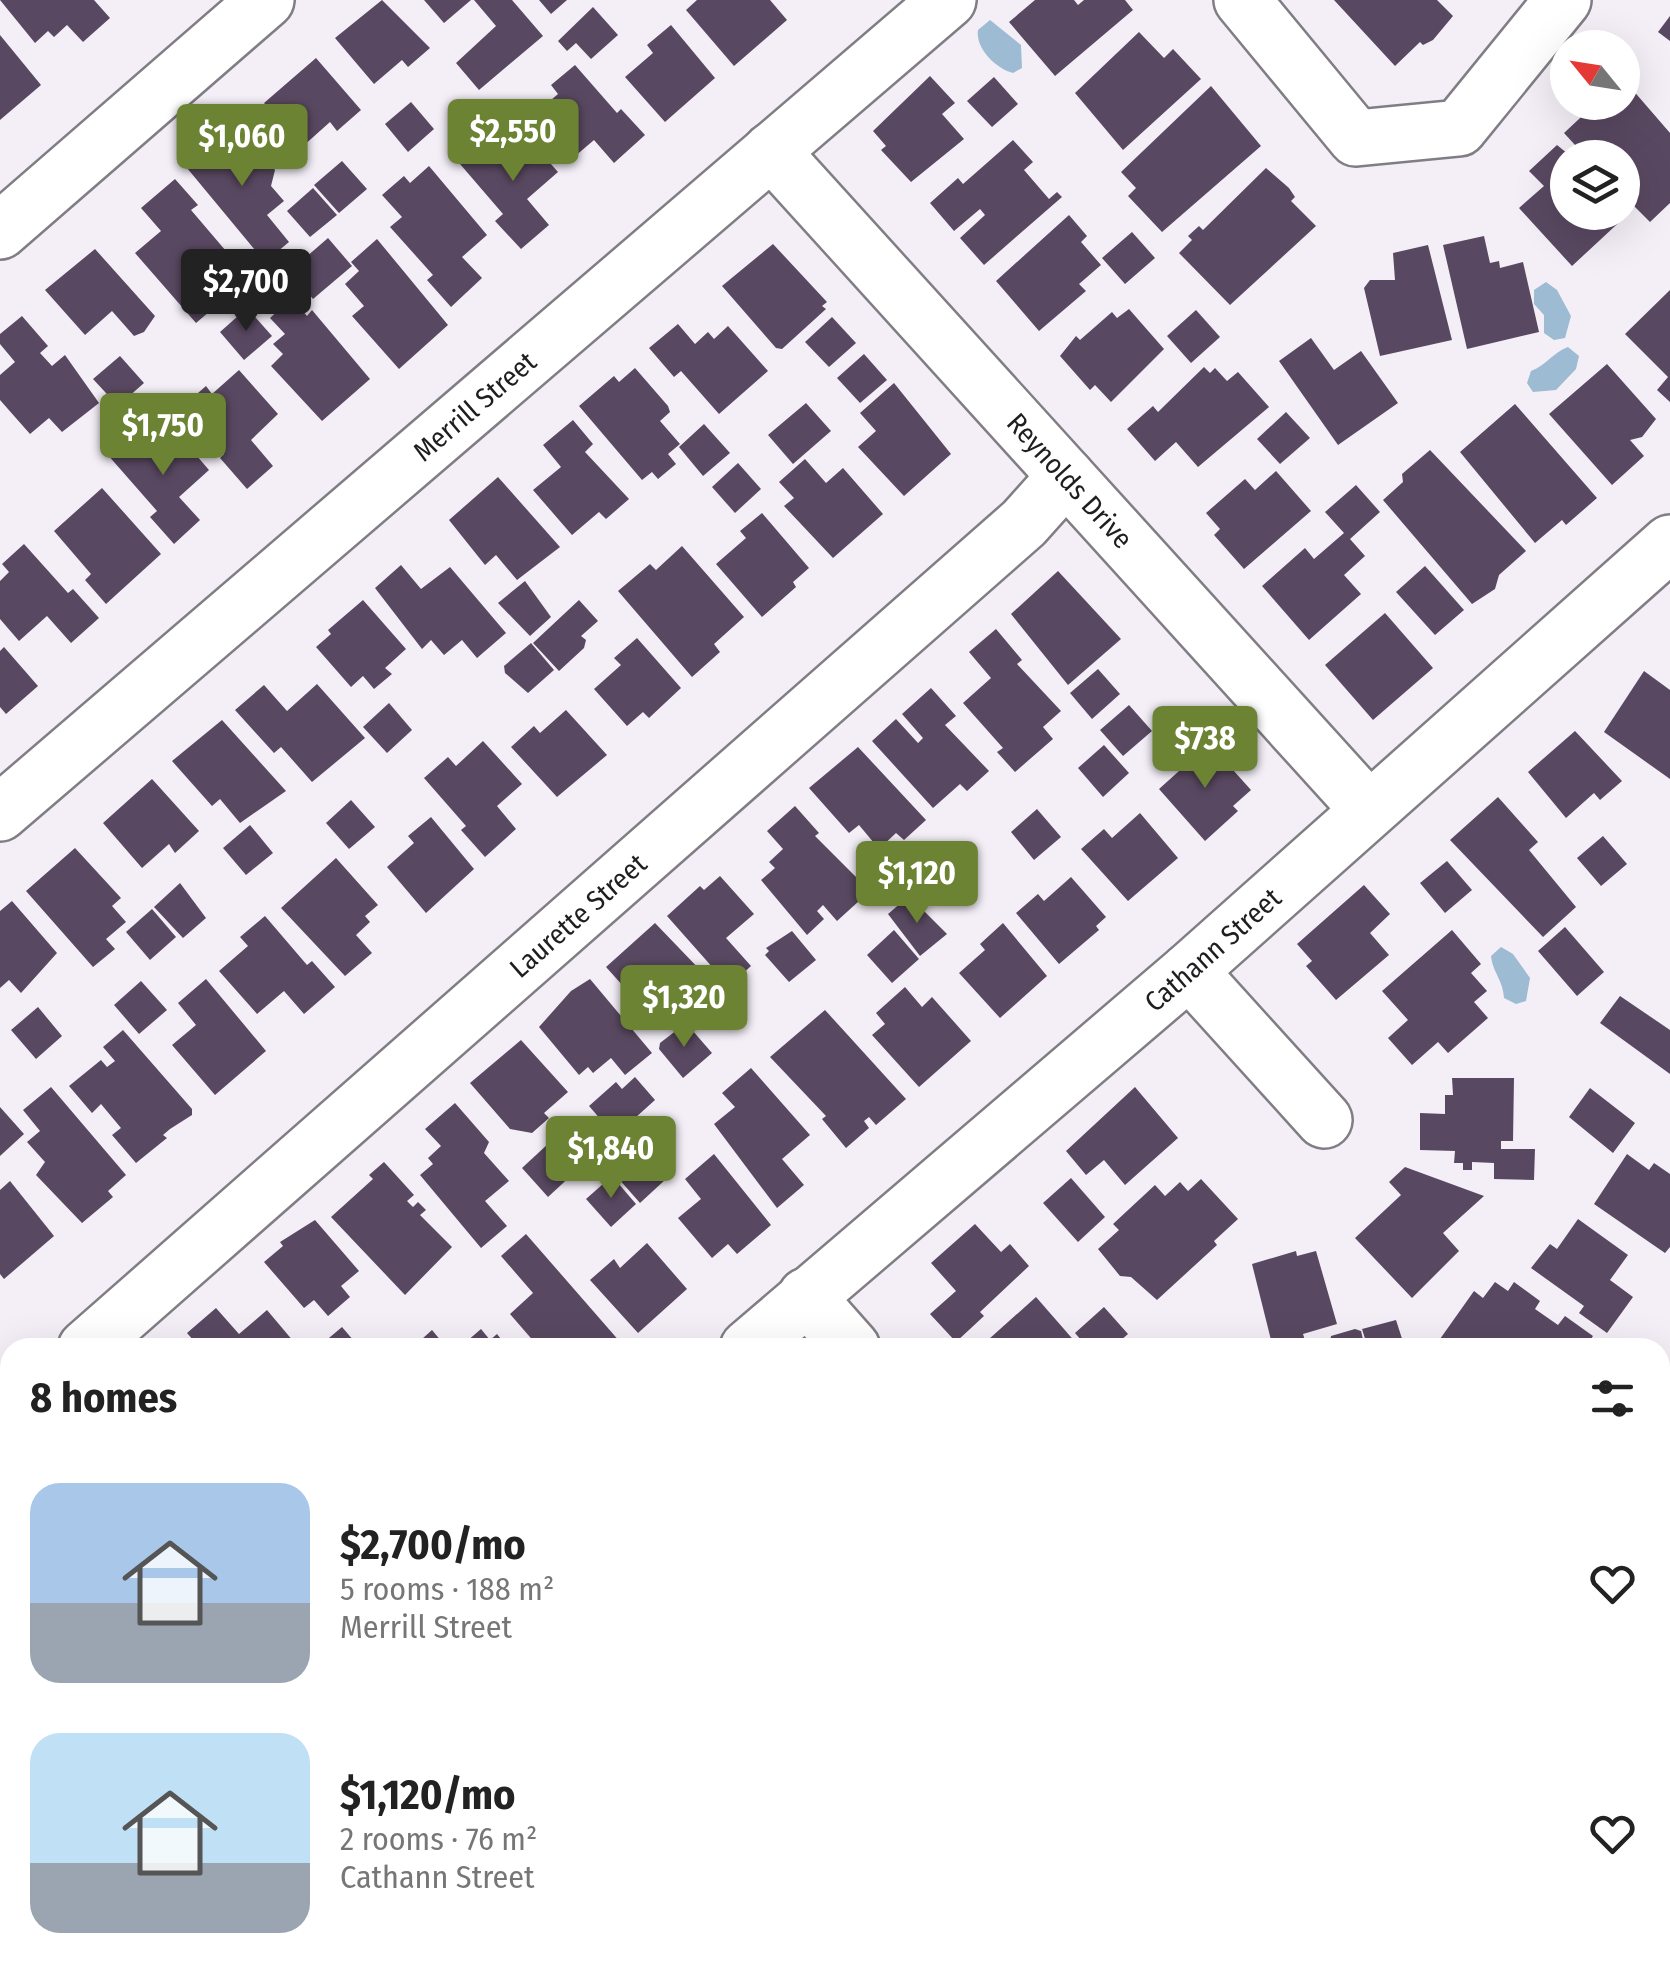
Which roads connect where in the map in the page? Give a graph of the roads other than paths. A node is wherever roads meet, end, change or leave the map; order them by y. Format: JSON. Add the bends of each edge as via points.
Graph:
{"nodes":[{"id":1,"x":266,"y":0,"type":"edge"},
{"id":2,"x":948,"y":0,"type":"edge"},
{"id":3,"x":1242,"y":0,"type":"edge"},
{"id":4,"x":1564,"y":0,"type":"edge"},
{"id":5,"x":771,"y":151,"type":"junction"},
{"id":6,"x":0,"y":231,"type":"edge"},
{"id":7,"x":1066,"y":476,"type":"junction"},
{"id":8,"x":1670,"y":543,"type":"edge"},
{"id":9,"x":1368,"y":810,"type":"junction"},
{"id":10,"x":0,"y":813,"type":"edge"},
{"id":11,"x":1189,"y":971,"type":"junction"},
{"id":12,"x":1324,"y":1120,"type":"dead end"},
{"id":13,"x":806,"y":1296,"type":"junction"},
{"id":14,"x":97,"y":1338,"type":"edge"},
{"id":15,"x":759,"y":1338,"type":"edge"},
{"id":16,"x":843,"y":1338,"type":"edge"}],
"edges":[{"from":1,"to":6,"type":"street"},
{"from":2,"to":5,"type":"street","name":"Merrill Street"},
{"from":3,"to":4,"type":"street","via":[[1356,138],[1459,128]]},
{"from":5,"to":7,"type":"street","name":"Reynolds Drive"},
{"from":5,"to":10,"type":"street","name":"Merrill Street"},
{"from":7,"to":9,"type":"street","name":"Reynolds Drive"},
{"from":7,"to":14,"type":"street","name":"Laurette Street","via":[[1024,523]]},
{"from":8,"to":9,"type":"street","name":"Cathann Street"},
{"from":9,"to":11,"type":"street","name":"Cathann Street"},
{"from":11,"to":12,"type":"street"},
{"from":11,"to":13,"type":"street","name":"Cathann Street"},
{"from":13,"to":15,"type":"street","name":"Cathann Street"},
{"from":13,"to":16,"type":"street"}]}
